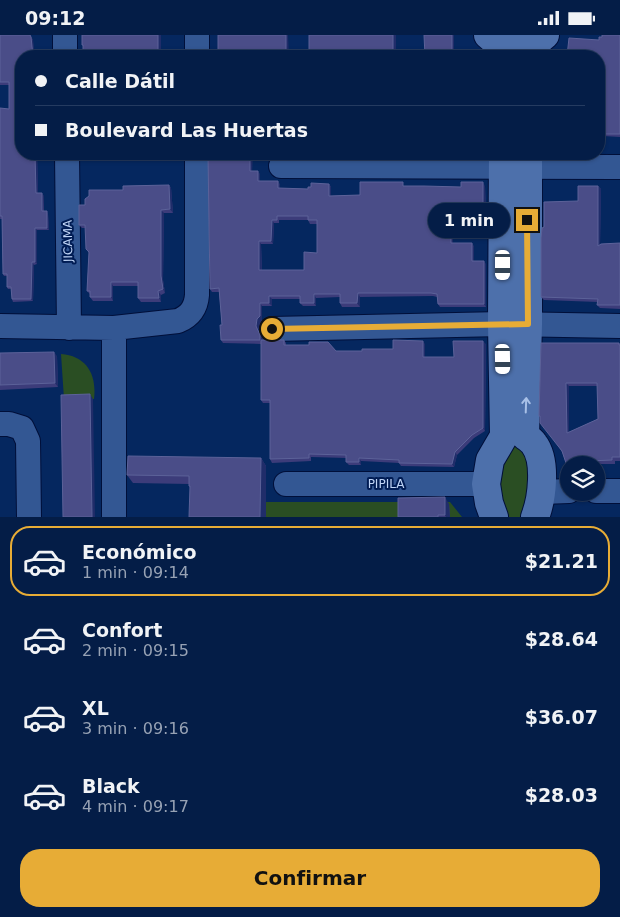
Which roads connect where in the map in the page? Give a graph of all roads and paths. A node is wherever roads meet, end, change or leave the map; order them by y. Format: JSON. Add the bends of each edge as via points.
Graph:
{"nodes":[{"id":1,"x":65,"y":35,"type":"edge"},
{"id":2,"x":197,"y":35,"type":"edge"},
{"id":3,"x":65,"y":50,"type":"edge"},
{"id":4,"x":197,"y":50,"type":"edge"},
{"id":5,"x":67,"y":160,"type":"edge"},
{"id":6,"x":197,"y":160,"type":"edge"},
{"id":7,"x":516,"y":160,"type":"edge"},
{"id":8,"x":281,"y":166,"type":"dead end"},
{"id":9,"x":620,"y":167,"type":"edge"},
{"id":10,"x":515,"y":324,"type":"junction"},
{"id":11,"x":0,"y":326,"type":"edge"},
{"id":12,"x":620,"y":326,"type":"edge"},
{"id":13,"x":68,"y":328,"type":"junction"},
{"id":14,"x":114,"y":328,"type":"junction"},
{"id":15,"x":272,"y":329,"type":"dead end"},
{"id":16,"x":0,"y":424,"type":"edge"},
{"id":17,"x":515,"y":436,"type":"junction"},
{"id":18,"x":286,"y":484,"type":"dead end"},
{"id":19,"x":486,"y":484,"type":"junction"},
{"id":20,"x":605,"y":491,"type":"edge"},
{"id":21,"x":620,"y":491,"type":"edge"},
{"id":22,"x":560,"y":495,"type":"edge"},
{"id":23,"x":539,"y":504,"type":"edge"},
{"id":24,"x":29,"y":517,"type":"edge"},
{"id":25,"x":114,"y":517,"type":"edge"},
{"id":26,"x":494,"y":517,"type":"edge"}],
"edges":[{"from":1,"to":3,"type":"street"},
{"from":2,"to":4,"type":"street"},
{"from":5,"to":13,"type":"street","name":"JICAMA"},
{"from":6,"to":14,"type":"street","via":[[196,303],[192,311],[178,321]]},
{"from":7,"to":8,"type":"street"},
{"from":7,"to":9,"type":"street"},
{"from":7,"to":10,"type":"main road"},
{"from":10,"to":12,"type":"street"},
{"from":10,"to":15,"type":"street"},
{"from":10,"to":17,"type":"main road"},
{"from":11,"to":13,"type":"street"},
{"from":13,"to":14,"type":"street"},
{"from":14,"to":25,"type":"street"},
{"from":16,"to":24,"type":"street","via":[[22,428],[28,441]]},
{"from":17,"to":19,"type":"main road","via":[[490,461]]},
{"from":17,"to":23,"type":"main road","via":[[534,443],[539,453]]},
{"from":18,"to":19,"type":"street","name":"PIPILA"},
{"from":19,"to":26,"type":"main road"},
{"from":20,"to":21,"type":"street"},
{"from":22,"to":23,"type":"street"}]}
